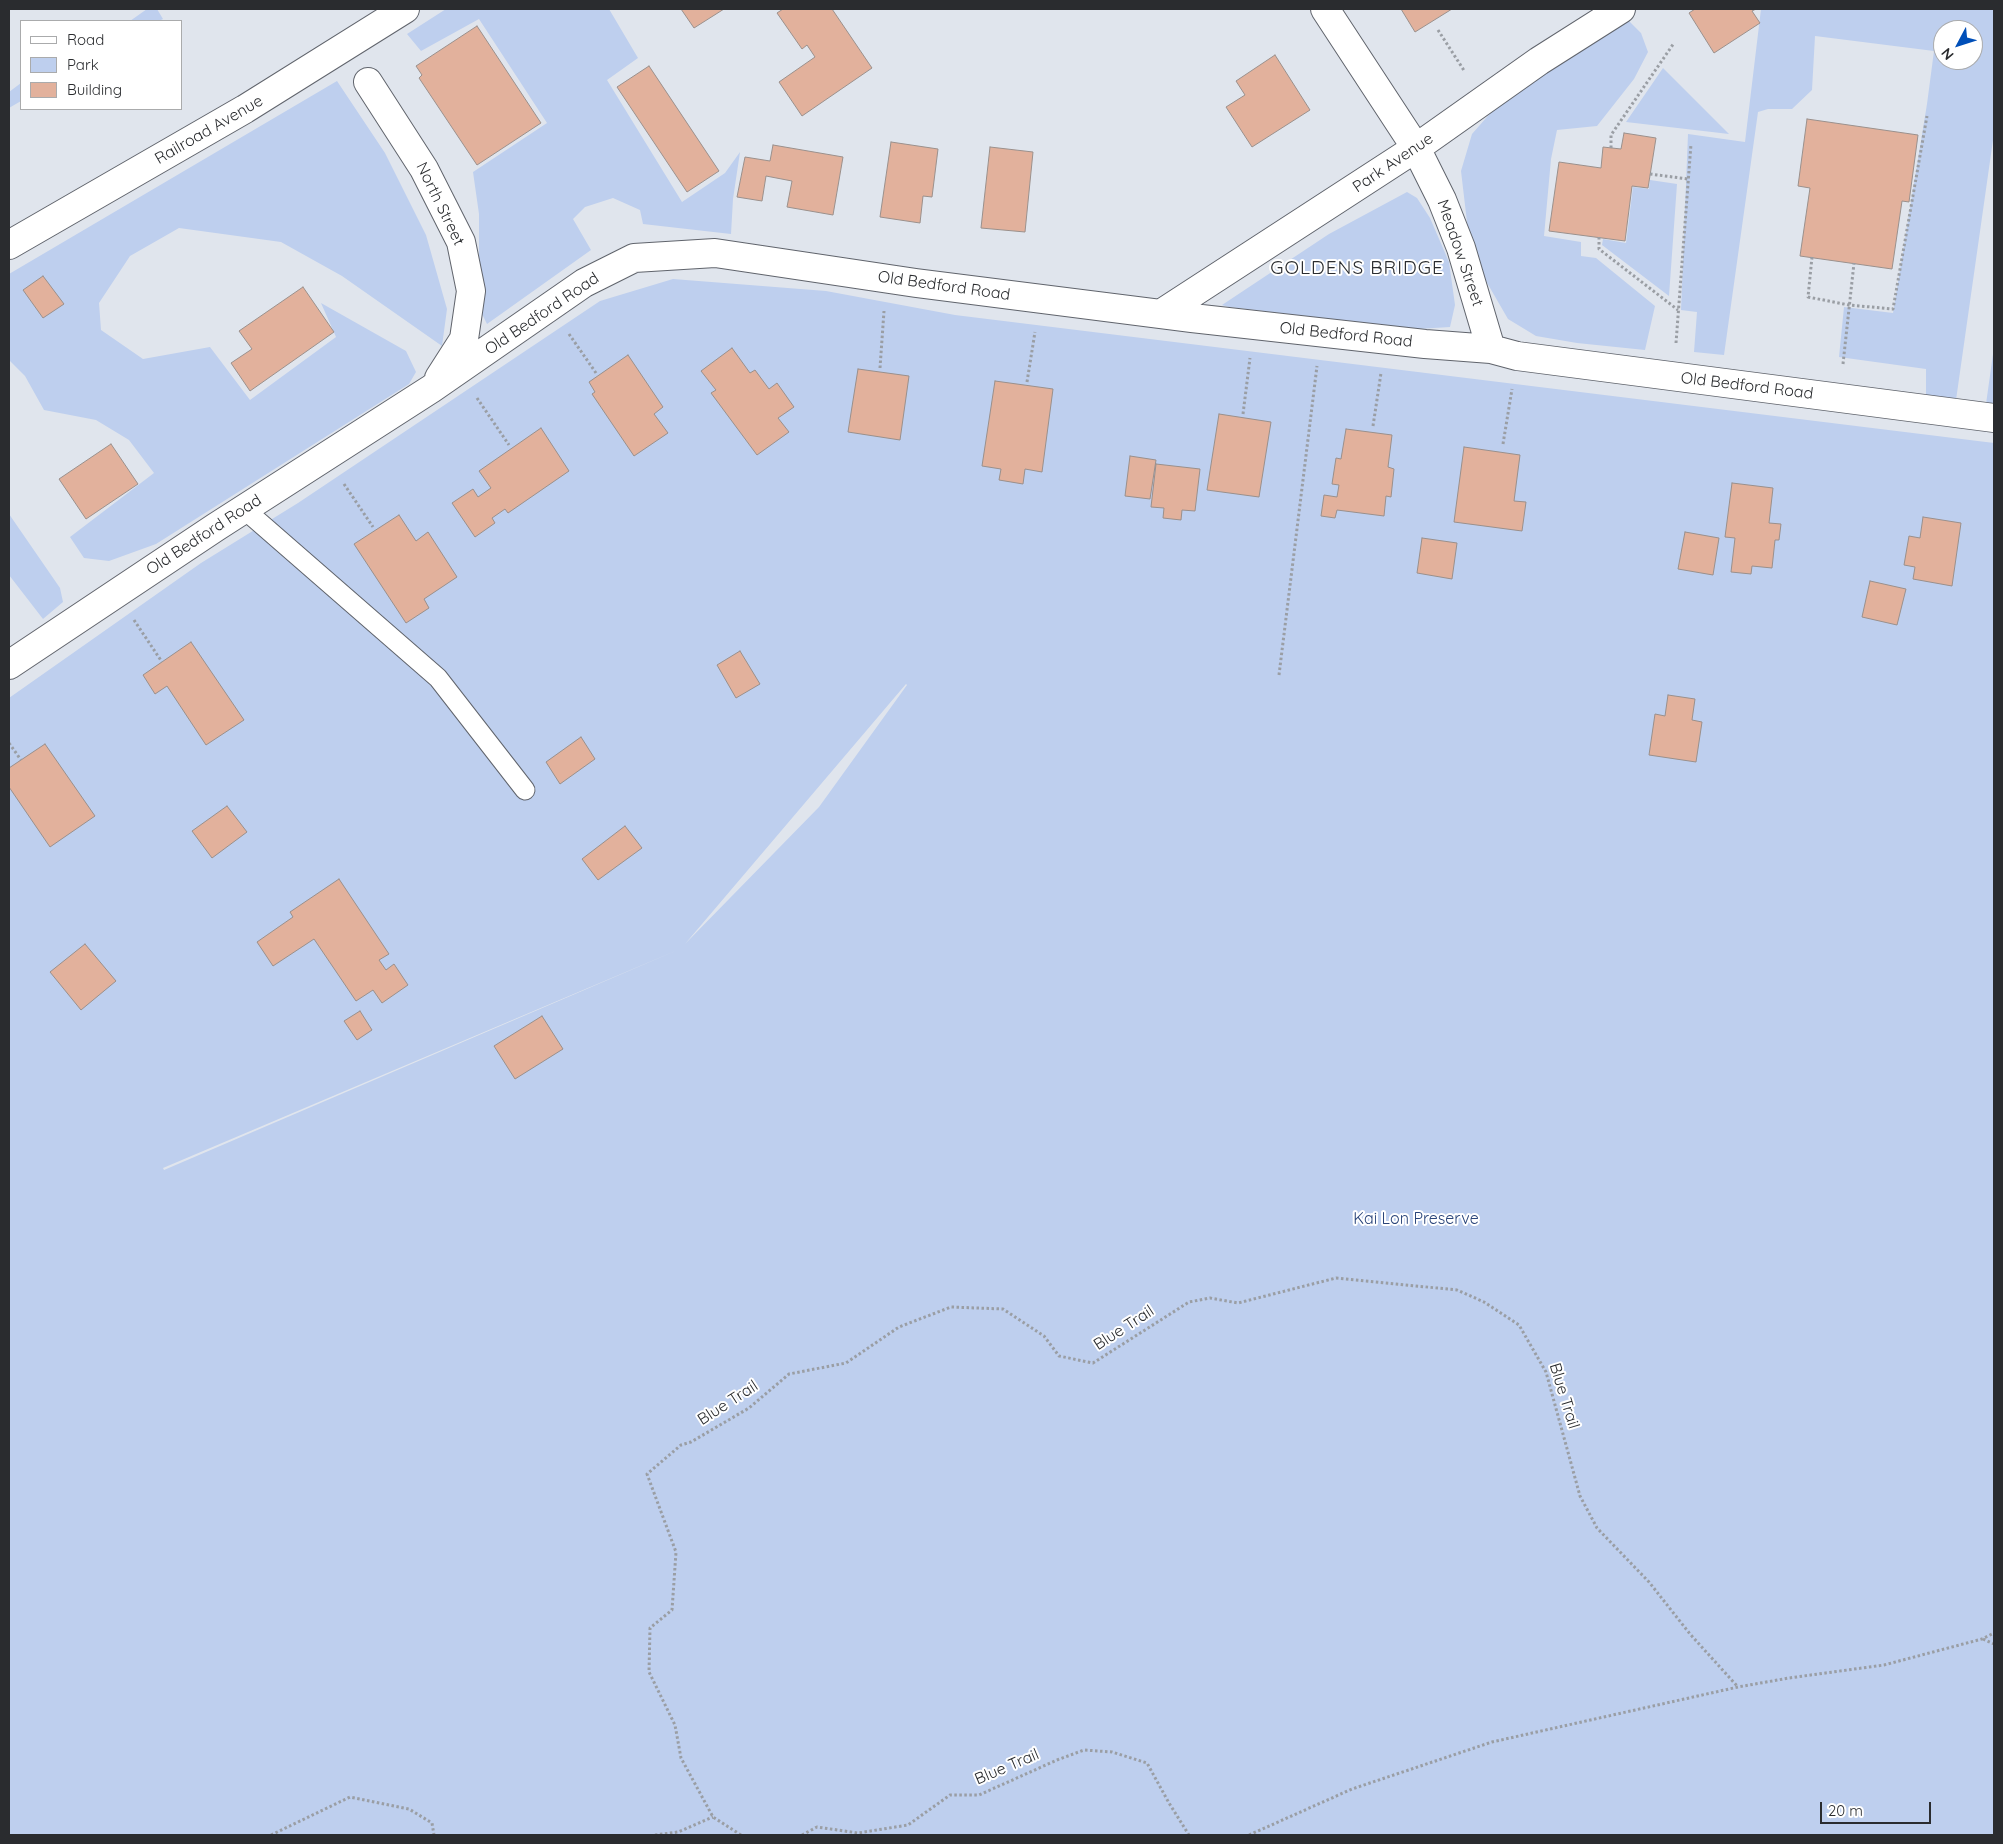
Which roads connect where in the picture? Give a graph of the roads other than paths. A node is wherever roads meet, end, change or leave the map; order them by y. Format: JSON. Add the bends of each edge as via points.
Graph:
{"nodes":[{"id":1,"x":405,"y":9,"type":"edge"},
{"id":2,"x":1325,"y":9,"type":"edge"},
{"id":3,"x":1621,"y":9,"type":"edge"},
{"id":4,"x":368,"y":82,"type":"dead end"},
{"id":5,"x":1416,"y":148,"type":"junction"},
{"id":6,"x":9,"y":245,"type":"edge"},
{"id":7,"x":1162,"y":313,"type":"junction"},
{"id":8,"x":1491,"y":349,"type":"junction"},
{"id":9,"x":431,"y":389,"type":"junction"},
{"id":10,"x":1994,"y":418,"type":"edge"},
{"id":11,"x":244,"y":509,"type":"junction"},
{"id":12,"x":9,"y":665,"type":"edge"},
{"id":13,"x":525,"y":790,"type":"dead end"}],
"edges":[{"from":1,"to":6,"type":"street","name":"Railroad Avenue","via":[[245,109]]},
{"from":2,"to":5,"type":"street","name":"Meadow Street"},
{"from":3,"to":5,"type":"street","name":"Park Avenue","via":[[1539,60]]},
{"from":4,"to":9,"type":"street","name":"North Street","via":[[424,169],[462,242],[471,291],[464,338]]},
{"from":5,"to":7,"type":"street","name":"Park Avenue"},
{"from":5,"to":8,"type":"street","name":"Meadow Street","via":[[1461,248]]},
{"from":7,"to":8,"type":"street","name":"Old Bedford Road","via":[[1321,333]]},
{"from":7,"to":9,"type":"street","name":"Old Bedford Road","via":[[715,253],[634,258],[584,283]]},
{"from":8,"to":10,"type":"street","name":"Old Bedford Road","via":[[1516,356]]},
{"from":9,"to":11,"type":"street","name":"Old Bedford Road"},
{"from":11,"to":12,"type":"street","name":"Old Bedford Road"},
{"from":11,"to":13,"type":"lane","via":[[438,678]]}]}
